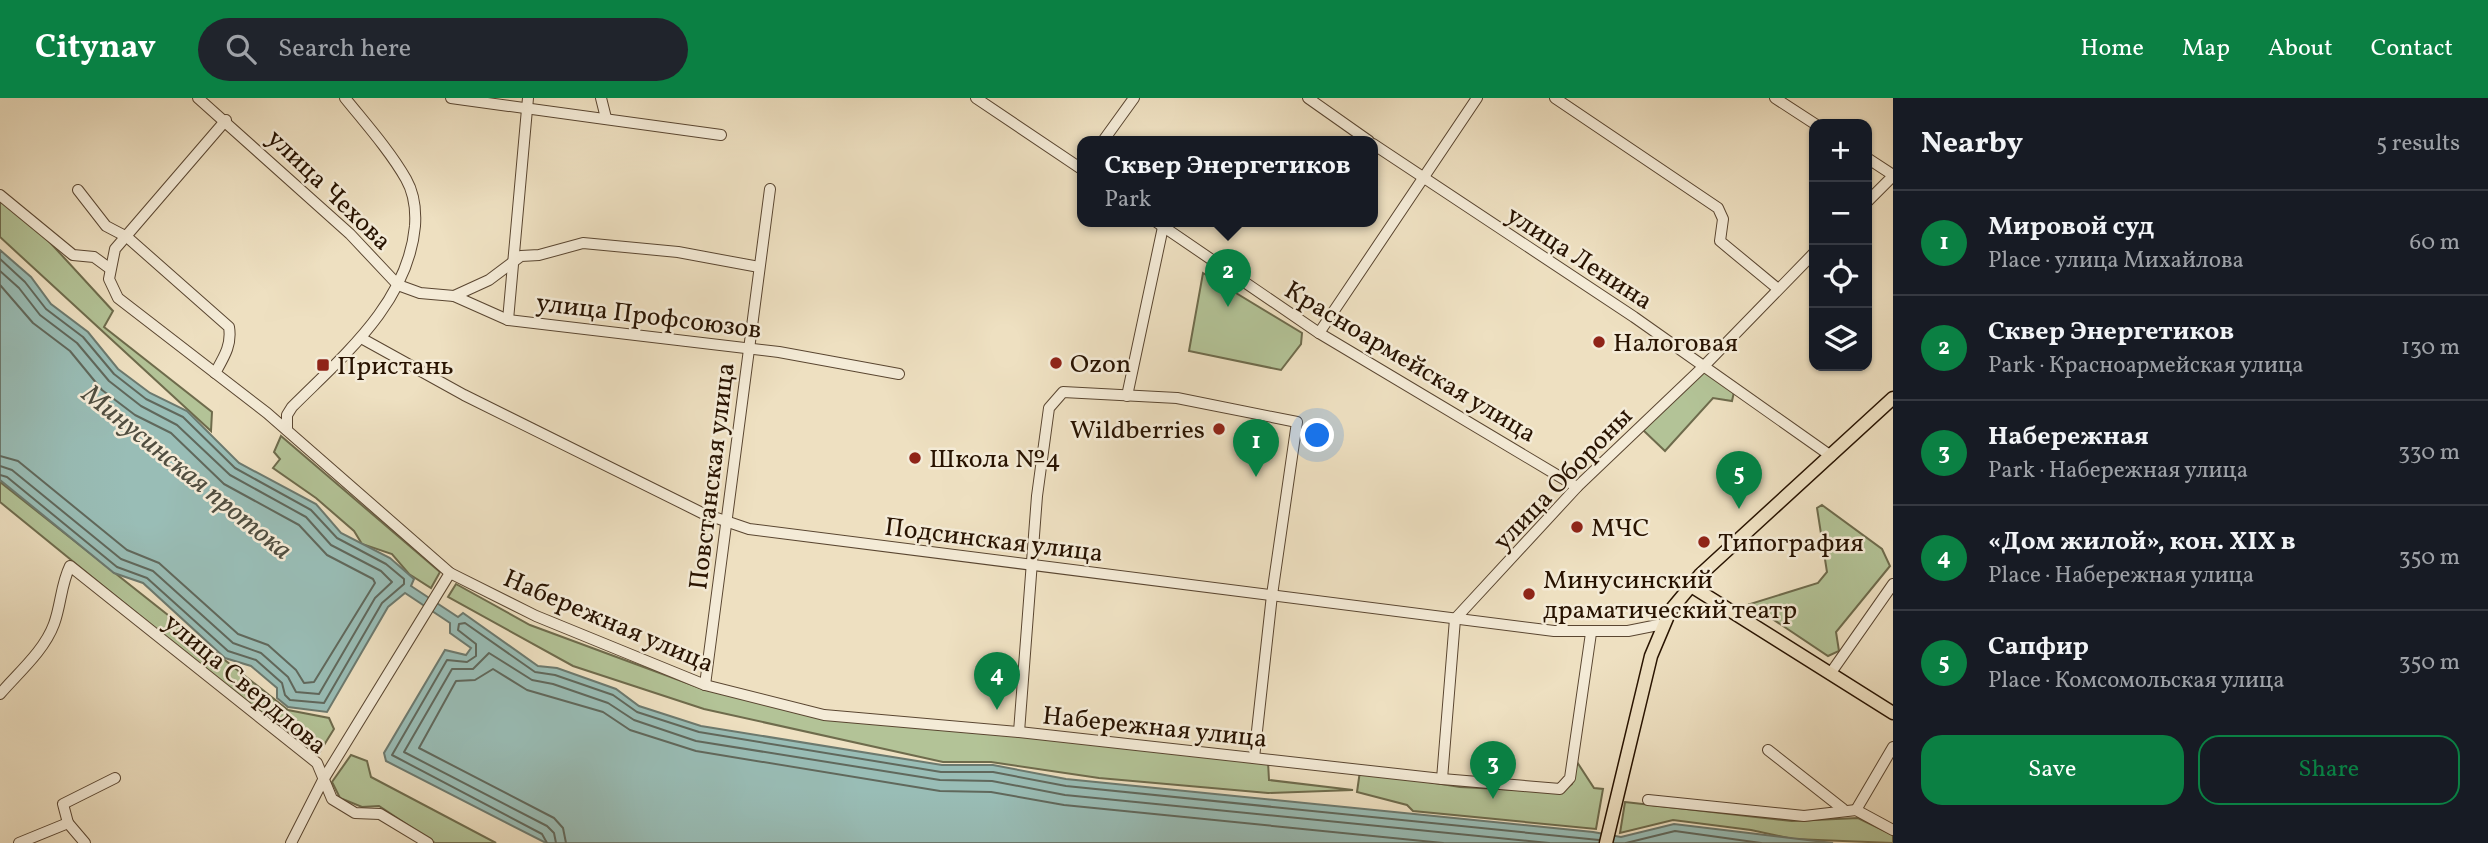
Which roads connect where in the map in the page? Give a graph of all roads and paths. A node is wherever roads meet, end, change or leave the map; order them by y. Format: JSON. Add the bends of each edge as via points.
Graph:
{"nodes":[{"id":1,"x":198,"y":98,"type":"edge"},
{"id":2,"x":345,"y":98,"type":"edge"},
{"id":3,"x":451,"y":98,"type":"edge"},
{"id":4,"x":601,"y":98,"type":"edge"},
{"id":5,"x":976,"y":98,"type":"edge"},
{"id":6,"x":1134,"y":98,"type":"edge"},
{"id":7,"x":1308,"y":98,"type":"edge"},
{"id":8,"x":1477,"y":98,"type":"edge"},
{"id":9,"x":1555,"y":98,"type":"edge"},
{"id":10,"x":1775,"y":98,"type":"edge"},
{"id":11,"x":529,"y":102,"type":"edge"},
{"id":12,"x":607,"y":118,"type":"junction"},
{"id":13,"x":226,"y":120,"type":"junction"},
{"id":14,"x":1809,"y":120,"type":"edge"},
{"id":15,"x":722,"y":135,"type":"dead end"},
{"id":16,"x":1107,"y":136,"type":"edge"},
{"id":17,"x":1362,"y":136,"type":"edge"},
{"id":18,"x":1378,"y":147,"type":"edge"},
{"id":19,"x":1872,"y":161,"type":"edge"},
{"id":20,"x":1077,"y":166,"type":"edge"},
{"id":21,"x":1893,"y":176,"type":"edge"},
{"id":22,"x":1422,"y":178,"type":"junction"},
{"id":23,"x":770,"y":188,"type":"dead end"},
{"id":24,"x":78,"y":190,"type":"dead end"},
{"id":25,"x":0,"y":195,"type":"edge"},
{"id":26,"x":1872,"y":197,"type":"edge"},
{"id":27,"x":1158,"y":227,"type":"edge"},
{"id":28,"x":1163,"y":227,"type":"edge"},
{"id":29,"x":127,"y":237,"type":"junction"},
{"id":30,"x":1809,"y":258,"type":"edge"},
{"id":31,"x":512,"y":261,"type":"junction"},
{"id":32,"x":759,"y":267,"type":"junction"},
{"id":33,"x":109,"y":268,"type":"junction"},
{"id":34,"x":398,"y":285,"type":"junction"},
{"id":35,"x":1778,"y":289,"type":"junction"},
{"id":36,"x":454,"y":296,"type":"junction"},
{"id":37,"x":508,"y":320,"type":"junction"},
{"id":38,"x":1319,"y":333,"type":"junction"},
{"id":39,"x":361,"y":338,"type":"junction"},
{"id":40,"x":748,"y":348,"type":"junction"},
{"id":41,"x":1703,"y":366,"type":"junction"},
{"id":42,"x":215,"y":373,"type":"junction"},
{"id":43,"x":899,"y":374,"type":"dead end"},
{"id":44,"x":1127,"y":396,"type":"junction"},
{"id":45,"x":1893,"y":398,"type":"edge"},
{"id":46,"x":287,"y":430,"type":"junction"},
{"id":47,"x":1831,"y":456,"type":"junction"},
{"id":48,"x":1577,"y":487,"type":"junction"},
{"id":49,"x":728,"y":522,"type":"junction"},
{"id":50,"x":1032,"y":565,"type":"junction"},
{"id":51,"x":450,"y":573,"type":"junction"},
{"id":52,"x":1893,"y":583,"type":"edge"},
{"id":53,"x":1691,"y":586,"type":"junction"},
{"id":54,"x":1272,"y":595,"type":"junction"},
{"id":55,"x":1455,"y":619,"type":"junction"},
{"id":56,"x":1663,"y":624,"type":"junction"},
{"id":57,"x":1591,"y":633,"type":"junction"},
{"id":58,"x":1830,"y":674,"type":"junction"},
{"id":59,"x":705,"y":685,"type":"junction"},
{"id":60,"x":0,"y":694,"type":"edge"},
{"id":61,"x":1893,"y":713,"type":"edge"},
{"id":62,"x":1019,"y":732,"type":"junction"},
{"id":63,"x":1893,"y":747,"type":"edge"},
{"id":64,"x":1768,"y":750,"type":"dead end"},
{"id":65,"x":1254,"y":758,"type":"junction"},
{"id":66,"x":115,"y":778,"type":"dead end"},
{"id":67,"x":1442,"y":779,"type":"junction"},
{"id":68,"x":323,"y":780,"type":"junction"},
{"id":69,"x":1648,"y":800,"type":"dead end"},
{"id":70,"x":1843,"y":809,"type":"junction"},
{"id":71,"x":1856,"y":810,"type":"junction"},
{"id":72,"x":68,"y":823,"type":"junction"},
{"id":73,"x":1893,"y":830,"type":"edge"},
{"id":74,"x":19,"y":843,"type":"edge"},
{"id":75,"x":85,"y":843,"type":"edge"},
{"id":76,"x":291,"y":843,"type":"edge"},
{"id":77,"x":428,"y":843,"type":"edge"},
{"id":78,"x":1606,"y":843,"type":"edge"}],
"edges":[{"from":1,"to":13,"type":"street","name":"улица Чехова"},
{"from":2,"to":34,"type":"street","via":[[408,181],[416,210],[412,249]]},
{"from":3,"to":11,"type":"street"},
{"from":4,"to":12,"type":"street"},
{"from":5,"to":20,"type":"street"},
{"from":6,"to":16,"type":"street"},
{"from":7,"to":17,"type":"street","name":"улица Ленина"},
{"from":8,"to":22,"type":"street"},
{"from":9,"to":35,"type":"street","via":[[1718,208],[1723,219],[1720,241]]},
{"from":10,"to":14,"type":"street"},
{"from":11,"to":12,"type":"street"},
{"from":11,"to":31,"type":"street"},
{"from":12,"to":15,"type":"street"},
{"from":13,"to":29,"type":"street"},
{"from":13,"to":34,"type":"street","name":"улица Чехова","via":[[350,234]]},
{"from":18,"to":22,"type":"street","name":"улица Ленина"},
{"from":19,"to":21,"type":"street"},
{"from":21,"to":26,"type":"street"},
{"from":22,"to":38,"type":"street"},
{"from":22,"to":41,"type":"street","name":"улица Ленина"},
{"from":23,"to":32,"type":"street","name":"Повстанская улица"},
{"from":24,"to":29,"type":"street","via":[[106,226]]},
{"from":25,"to":33,"type":"street","via":[[72,255],[94,257]]},
{"from":27,"to":44,"type":"street"},
{"from":28,"to":38,"type":"street","name":"Красноармейская улица"},
{"from":29,"to":33,"type":"street"},
{"from":29,"to":42,"type":"street","via":[[229,327],[231,339]]},
{"from":30,"to":35,"type":"street","name":"улица Обороны"},
{"from":31,"to":32,"type":"street","via":[[583,243],[678,252]]},
{"from":31,"to":36,"type":"street","via":[[489,280]]},
{"from":31,"to":37,"type":"street"},
{"from":32,"to":40,"type":"street","name":"Повстанская улица"},
{"from":33,"to":42,"type":"street","name":"Набережная улица","via":[[118,298]]},
{"from":34,"to":36,"type":"street","name":"улица Профсоюзов","via":[[420,293]]},
{"from":34,"to":39,"type":"street"},
{"from":35,"to":41,"type":"street","name":"улица Обороны"},
{"from":36,"to":37,"type":"street","name":"улица Профсоюзов"},
{"from":37,"to":40,"type":"street","name":"улица Профсоюзов"},
{"from":38,"to":48,"type":"street","name":"Красноармейская улица"},
{"from":39,"to":46,"type":"street","via":[[292,407]]},
{"from":39,"to":49,"type":"street","name":"Подсинская улица","via":[[464,395]]},
{"from":40,"to":43,"type":"street","name":"улица Профсоюзов"},
{"from":40,"to":49,"type":"street","name":"Повстанская улица"},
{"from":41,"to":47,"type":"street","name":"улица Ленина"},
{"from":41,"to":48,"type":"street","name":"улица Обороны"},
{"from":42,"to":46,"type":"street","name":"Набережная улица"},
{"from":44,"to":50,"type":"street","via":[[1063,392],[1049,408]]},
{"from":44,"to":54,"type":"street","via":[[1177,398],[1297,422]]},
{"from":45,"to":47,"type":"main road"},
{"from":46,"to":51,"type":"street","name":"Набережная улица"},
{"from":47,"to":53,"type":"main road"},
{"from":48,"to":55,"type":"street","name":"улица Обороны"},
{"from":49,"to":50,"type":"street","name":"Подсинская улица","via":[[749,529]]},
{"from":49,"to":59,"type":"street","name":"Повстанская улица"},
{"from":50,"to":54,"type":"street","name":"Подсинская улица"},
{"from":50,"to":62,"type":"street"},
{"from":51,"to":59,"type":"street","name":"Набережная улица","via":[[536,616]]},
{"from":51,"to":68,"type":"street"},
{"from":52,"to":58,"type":"street"},
{"from":53,"to":56,"type":"main road"},
{"from":53,"to":58,"type":"main road"},
{"from":54,"to":55,"type":"street","name":"Подсинская улица"},
{"from":54,"to":65,"type":"street"},
{"from":55,"to":57,"type":"street","name":"Подсинская улица"},
{"from":55,"to":67,"type":"street"},
{"from":56,"to":57,"type":"street","name":"Подсинская улица"},
{"from":56,"to":78,"type":"main road","via":[[1651,656]]},
{"from":57,"to":67,"type":"street","name":"Набережная улица","via":[[1567,784],[1550,789]]},
{"from":58,"to":61,"type":"main road"},
{"from":59,"to":62,"type":"street","name":"Набережная улица","via":[[824,715]]},
{"from":60,"to":68,"type":"street","name":"улица Свердлова","via":[[42,646],[54,623],[70,566],[317,763]]},
{"from":62,"to":65,"type":"street","name":"Набережная улица"},
{"from":63,"to":71,"type":"street"},
{"from":64,"to":70,"type":"street"},
{"from":65,"to":67,"type":"street","name":"Набережная улица"},
{"from":66,"to":72,"type":"street","via":[[63,804]]},
{"from":68,"to":76,"type":"street"},
{"from":68,"to":77,"type":"street","name":"улица Свердлова","via":[[332,799],[355,813],[380,814]]},
{"from":69,"to":70,"type":"street","via":[[1804,816]]},
{"from":70,"to":71,"type":"street"},
{"from":71,"to":73,"type":"street"},
{"from":72,"to":74,"type":"street"},
{"from":72,"to":75,"type":"street"}]}
